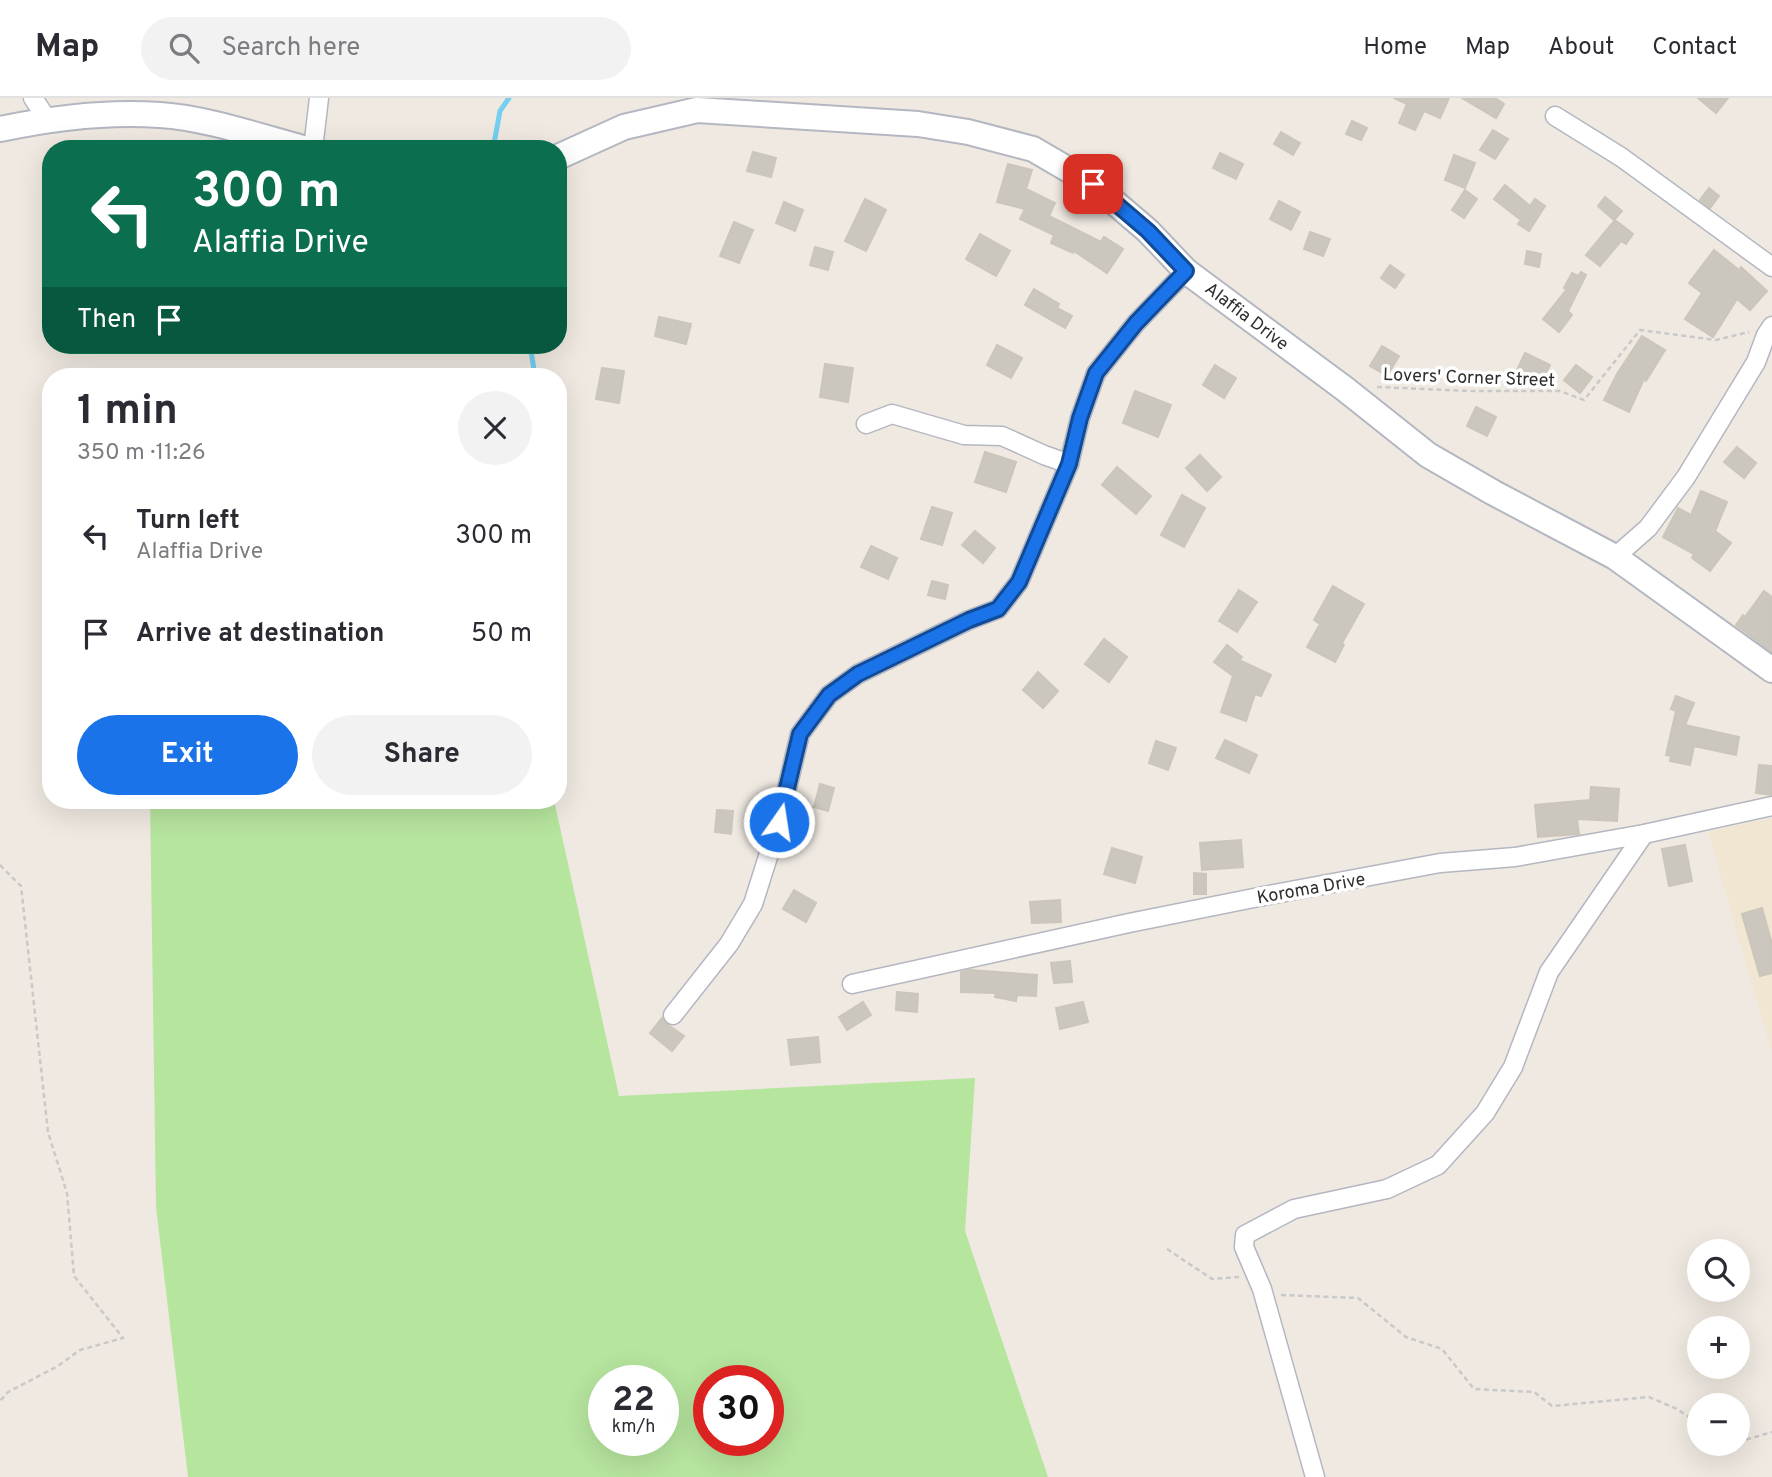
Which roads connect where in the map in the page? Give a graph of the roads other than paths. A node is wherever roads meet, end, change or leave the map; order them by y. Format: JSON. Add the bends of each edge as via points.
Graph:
{"nodes":[{"id":1,"x":33,"y":98,"type":"edge"},
{"id":2,"x":319,"y":98,"type":"edge"},
{"id":3,"x":699,"y":104,"type":"edge"},
{"id":4,"x":1555,"y":116,"type":"dead end"},
{"id":5,"x":47,"y":120,"type":"junction"},
{"id":6,"x":0,"y":129,"type":"edge"},
{"id":7,"x":271,"y":140,"type":"edge"},
{"id":8,"x":314,"y":140,"type":"edge"},
{"id":9,"x":567,"y":153,"type":"edge"},
{"id":10,"x":1772,"y":267,"type":"edge"},
{"id":11,"x":1186,"y":271,"type":"junction"},
{"id":12,"x":1769,"y":330,"type":"edge"},
{"id":13,"x":866,"y":424,"type":"dead end"},
{"id":14,"x":1069,"y":464,"type":"junction"},
{"id":15,"x":1615,"y":557,"type":"junction"},
{"id":16,"x":1772,"y":670,"type":"edge"},
{"id":17,"x":1772,"y":806,"type":"edge"},
{"id":18,"x":1644,"y":834,"type":"junction"},
{"id":19,"x":852,"y":984,"type":"dead end"},
{"id":20,"x":673,"y":1015,"type":"dead end"},
{"id":21,"x":1315,"y":1477,"type":"edge"}],
"edges":[{"from":1,"to":5,"type":"street"},
{"from":2,"to":8,"type":"street"},
{"from":3,"to":9,"type":"street","name":"Alaffia Drive","via":[[624,127]]},
{"from":3,"to":11,"type":"street","name":"Alaffia Drive","via":[[918,124],[1033,149],[1093,184]]},
{"from":4,"to":10,"type":"street","via":[[1621,157]]},
{"from":5,"to":6,"type":"street"},
{"from":5,"to":7,"type":"street","via":[[161,115]]},
{"from":11,"to":14,"type":"street","via":[[1096,373]]},
{"from":11,"to":15,"type":"street","name":"Alaffia Drive","via":[[1429,454],[1493,494]]},
{"from":12,"to":15,"type":"street","via":[[1756,362],[1686,477],[1648,528]]},
{"from":13,"to":14,"type":"street","via":[[892,414],[964,435],[1002,436]]},
{"from":14,"to":20,"type":"street","via":[[1019,582],[998,609],[858,674],[829,695],[800,734],[753,904],[729,944]]},
{"from":15,"to":16,"type":"street","name":"Alaffia Drive"},
{"from":17,"to":18,"type":"street","name":"Koroma Drive"},
{"from":18,"to":19,"type":"street","name":"Koroma Drive","via":[[1515,857],[1440,863],[1274,894]]},
{"from":18,"to":21,"type":"street","via":[[1549,972],[1513,1067],[1485,1113],[1438,1165],[1387,1189],[1294,1209],[1245,1235],[1244,1247],[1262,1289]]}]}
